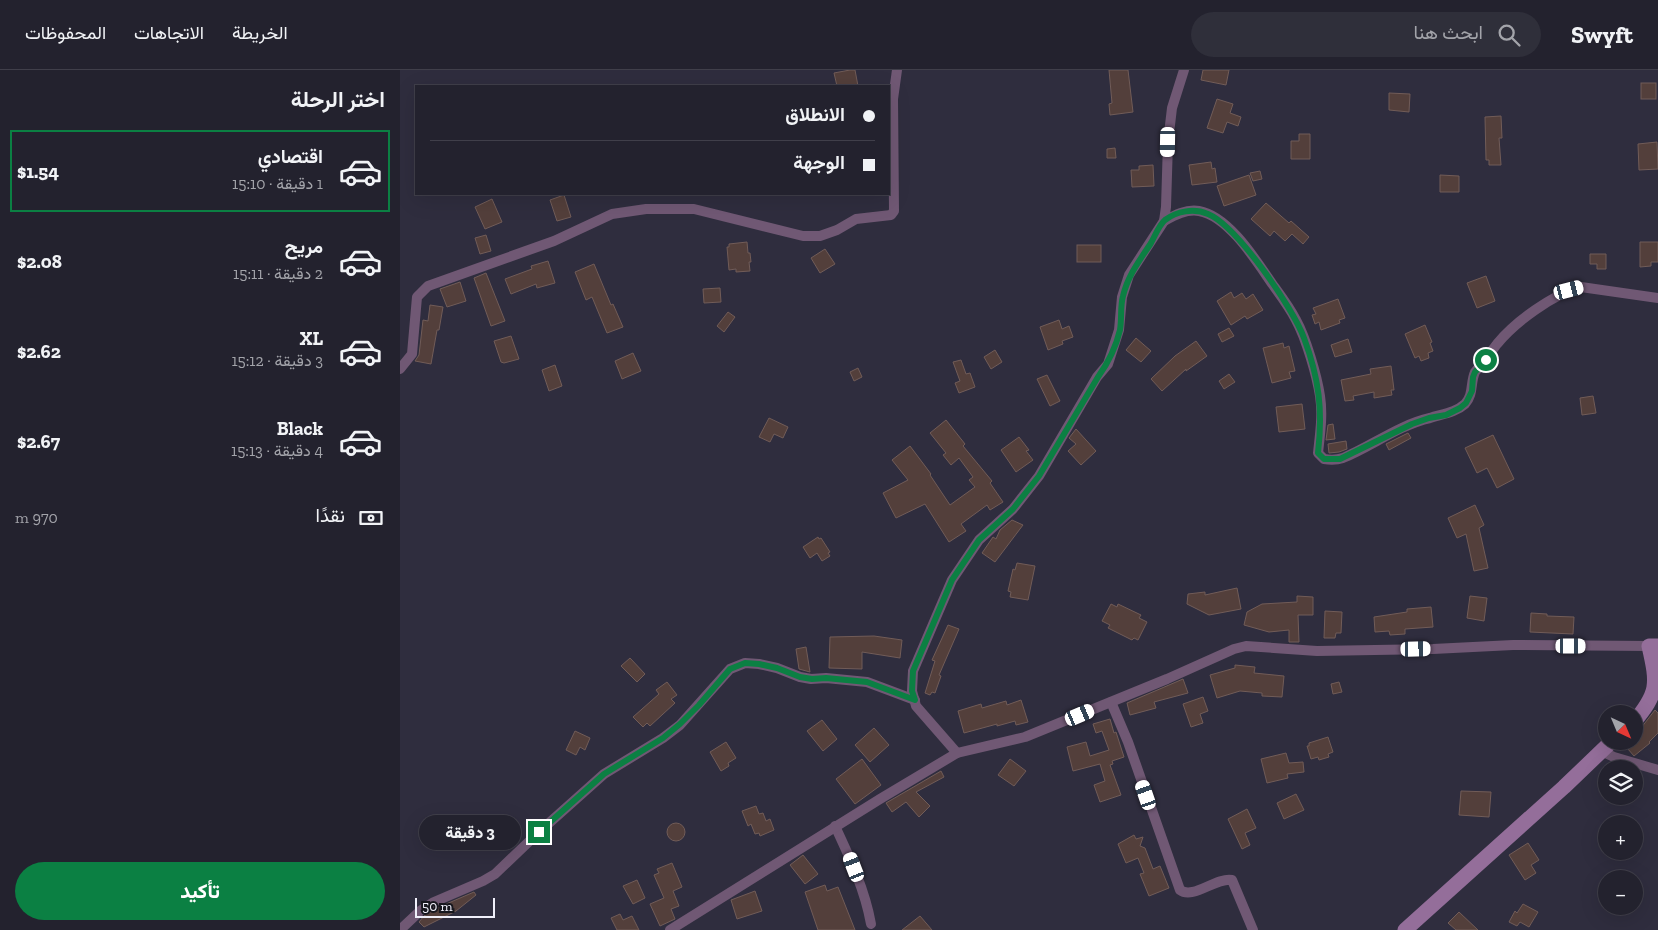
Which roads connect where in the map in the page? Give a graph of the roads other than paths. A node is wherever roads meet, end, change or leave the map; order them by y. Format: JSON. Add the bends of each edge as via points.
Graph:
{"nodes":[{"id":1,"x":896,"y":70,"type":"edge"},
{"id":2,"x":1184,"y":70,"type":"edge"},
{"id":3,"x":1164,"y":221,"type":"junction"},
{"id":4,"x":1658,"y":298,"type":"edge"},
{"id":5,"x":400,"y":369,"type":"edge"},
{"id":6,"x":1653,"y":646,"type":"edge"},
{"id":7,"x":915,"y":700,"type":"junction"},
{"id":8,"x":1111,"y":702,"type":"junction"},
{"id":9,"x":1643,"y":714,"type":"edge"},
{"id":10,"x":1602,"y":750,"type":"edge"},
{"id":11,"x":1609,"y":750,"type":"edge"},
{"id":12,"x":957,"y":753,"type":"junction"},
{"id":13,"x":1658,"y":770,"type":"edge"},
{"id":14,"x":835,"y":826,"type":"junction"},
{"id":15,"x":871,"y":924,"type":"dead end"},
{"id":16,"x":400,"y":930,"type":"edge"},
{"id":17,"x":670,"y":930,"type":"edge"},
{"id":18,"x":1253,"y":930,"type":"edge"},
{"id":19,"x":1404,"y":930,"type":"edge"}],
"edges":[{"from":1,"to":5,"type":"street","via":[[893,99],[894,211],[891,215],[856,219],[820,236],[803,236],[694,209],[646,209],[612,214],[554,241],[428,286],[417,297],[412,354]]},
{"from":2,"to":3,"type":"street","via":[[1172,108]]},
{"from":3,"to":4,"type":"street","via":[[1191,210],[1217,219],[1248,249],[1286,303],[1304,339],[1320,395],[1318,453],[1324,459],[1340,459],[1412,424],[1460,408],[1472,391],[1475,372],[1497,344],[1514,327],[1569,290],[1581,287]]},
{"from":3,"to":7,"type":"street","via":[[1129,275],[1122,297],[1120,330],[1108,364],[1039,476],[1013,509],[979,540],[952,580],[913,671]]},
{"from":6,"to":8,"type":"street","via":[[1513,645],[1317,651],[1246,646]]},
{"from":6,"to":9,"type":"street","via":[[1657,692],[1650,708]]},
{"from":7,"to":12,"type":"street","via":[[916,706]]},
{"from":7,"to":16,"type":"street","via":[[867,682],[812,679],[759,664],[745,663],[730,669],[680,724],[604,774],[495,874],[434,902]]},
{"from":8,"to":12,"type":"street","via":[[1025,737]]},
{"from":8,"to":18,"type":"street","via":[[1180,890],[1189,893],[1232,880]]},
{"from":10,"to":19,"type":"street"},
{"from":11,"to":13,"type":"street","via":[[1614,757]]},
{"from":12,"to":14,"type":"street"},
{"from":14,"to":15,"type":"street","via":[[858,879]]},
{"from":14,"to":17,"type":"street"}]}
